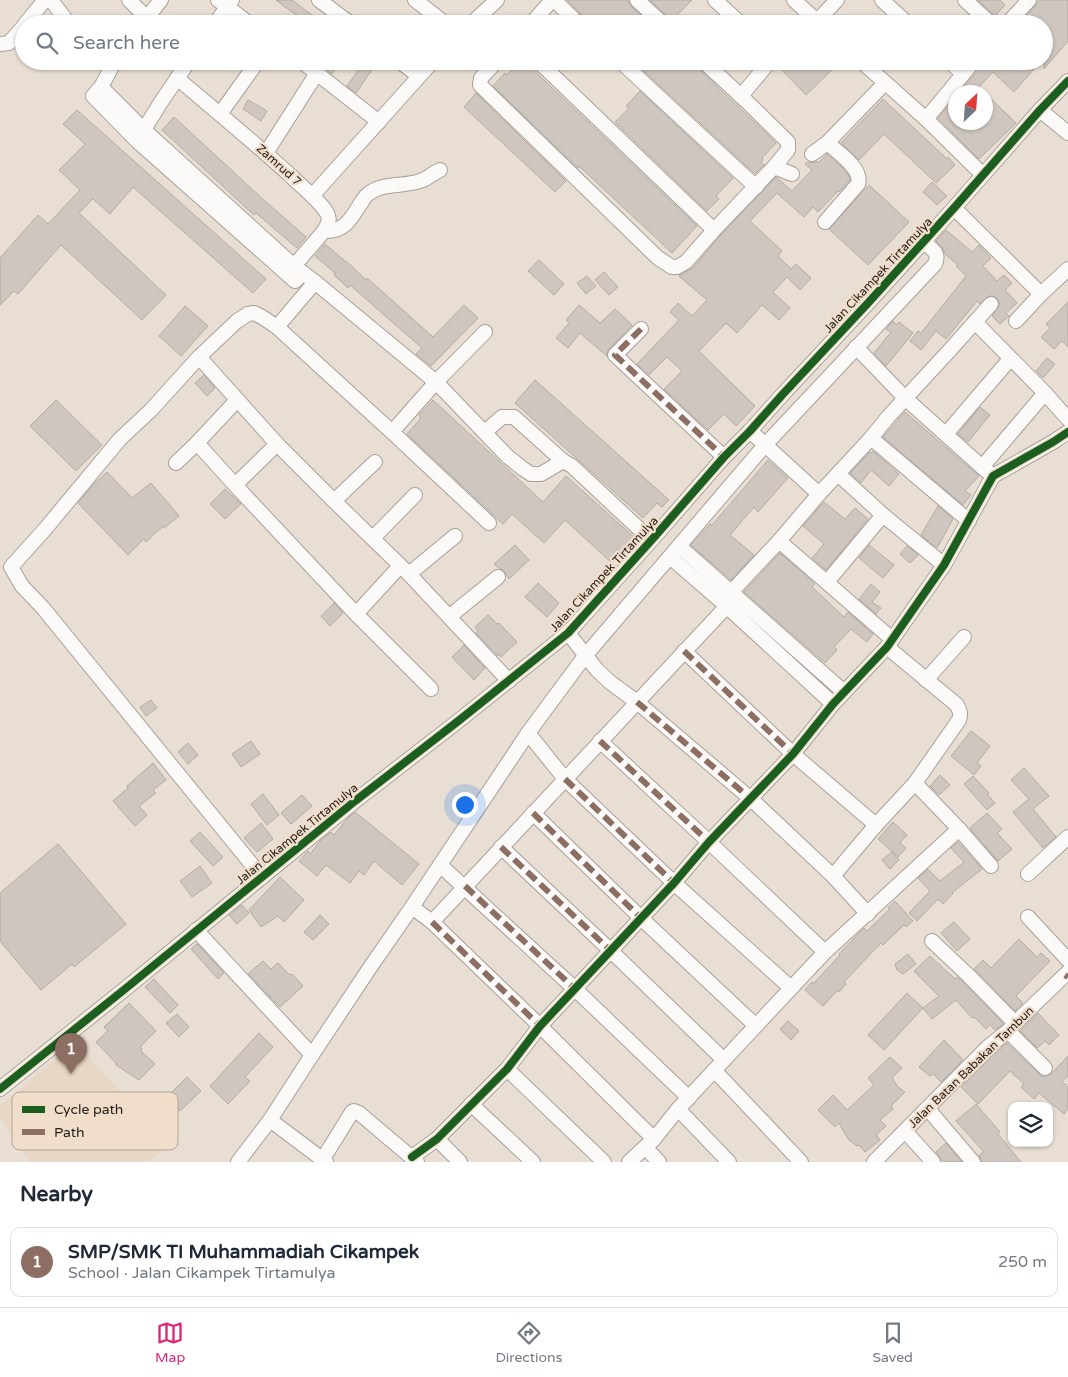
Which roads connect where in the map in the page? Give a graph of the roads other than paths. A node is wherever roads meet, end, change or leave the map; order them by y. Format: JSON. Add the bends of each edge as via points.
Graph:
{"nodes":[{"id":1,"x":45,"y":0,"type":"edge"},
{"id":2,"x":51,"y":0,"type":"edge"},
{"id":3,"x":129,"y":0,"type":"edge"},
{"id":4,"x":161,"y":0,"type":"edge"},
{"id":5,"x":319,"y":0,"type":"edge"},
{"id":6,"x":415,"y":0,"type":"edge"},
{"id":7,"x":497,"y":0,"type":"edge"},
{"id":8,"x":553,"y":0,"type":"edge"},
{"id":9,"x":637,"y":0,"type":"edge"},
{"id":10,"x":715,"y":0,"type":"edge"},
{"id":11,"x":794,"y":0,"type":"edge"},
{"id":12,"x":837,"y":0,"type":"edge"},
{"id":13,"x":882,"y":0,"type":"edge"},
{"id":14,"x":966,"y":0,"type":"edge"},
{"id":15,"x":1029,"y":0,"type":"edge"},
{"id":16,"x":226,"y":2,"type":"edge"},
{"id":17,"x":33,"y":15,"type":"edge"},
{"id":18,"x":62,"y":15,"type":"edge"},
{"id":19,"x":140,"y":15,"type":"edge"},
{"id":20,"x":149,"y":15,"type":"edge"},
{"id":21,"x":220,"y":15,"type":"edge"},
{"id":22,"x":240,"y":15,"type":"edge"},
{"id":23,"x":339,"y":15,"type":"edge"},
{"id":24,"x":434,"y":15,"type":"edge"},
{"id":25,"x":481,"y":15,"type":"edge"},
{"id":26,"x":539,"y":15,"type":"edge"},
{"id":27,"x":569,"y":15,"type":"edge"},
{"id":28,"x":653,"y":15,"type":"edge"},
{"id":29,"x":731,"y":15,"type":"edge"},
{"id":30,"x":808,"y":15,"type":"edge"},
{"id":31,"x":820,"y":15,"type":"edge"},
{"id":32,"x":898,"y":15,"type":"edge"},
{"id":33,"x":982,"y":15,"type":"edge"},
{"id":34,"x":1015,"y":15,"type":"edge"},
{"id":35,"x":15,"y":36,"type":"edge"},
{"id":36,"x":0,"y":44,"type":"edge"},
{"id":37,"x":108,"y":70,"type":"edge"},
{"id":38,"x":183,"y":70,"type":"edge"},
{"id":39,"x":252,"y":70,"type":"edge"},
{"id":40,"x":312,"y":70,"type":"edge"},
{"id":41,"x":411,"y":70,"type":"edge"},
{"id":42,"x":425,"y":70,"type":"edge"},
{"id":43,"x":489,"y":70,"type":"edge"},
{"id":44,"x":547,"y":70,"type":"edge"},
{"id":45,"x":630,"y":70,"type":"edge"},
{"id":46,"x":714,"y":70,"type":"edge"},
{"id":47,"x":763,"y":70,"type":"edge"},
{"id":48,"x":871,"y":70,"type":"edge"},
{"id":49,"x":959,"y":70,"type":"edge"},
{"id":50,"x":966,"y":70,"type":"edge"},
{"id":51,"x":317,"y":74,"type":"junction"},
{"id":52,"x":963,"y":74,"type":"junction"},
{"id":53,"x":419,"y":76,"type":"junction"},
{"id":54,"x":177,"y":78,"type":"junction"},
{"id":55,"x":1068,"y":81,"type":"edge"},
{"id":56,"x":885,"y":83,"type":"junction"},
{"id":57,"x":741,"y":96,"type":"junction"},
{"id":58,"x":1040,"y":110,"type":"junction"},
{"id":59,"x":220,"y":114,"type":"junction"},
{"id":60,"x":926,"y":119,"type":"junction"},
{"id":61,"x":379,"y":122,"type":"junction"},
{"id":62,"x":1068,"y":133,"type":"edge"},
{"id":63,"x":140,"y":135,"type":"junction"},
{"id":64,"x":828,"y":143,"type":"junction"},
{"id":65,"x":266,"y":153,"type":"junction"},
{"id":66,"x":812,"y":154,"type":"dead end"},
{"id":67,"x":774,"y":167,"type":"junction"},
{"id":68,"x":440,"y":170,"type":"dead end"},
{"id":69,"x":792,"y":174,"type":"dead end"},
{"id":70,"x":982,"y":175,"type":"junction"},
{"id":71,"x":756,"y":187,"type":"junction"},
{"id":72,"x":312,"y":196,"type":"junction"},
{"id":73,"x":954,"y":208,"type":"junction"},
{"id":74,"x":825,"y":222,"type":"dead end"},
{"id":75,"x":714,"y":230,"type":"junction"},
{"id":76,"x":324,"y":231,"type":"junction"},
{"id":77,"x":924,"y":242,"type":"junction"},
{"id":78,"x":1068,"y":269,"type":"edge"},
{"id":79,"x":298,"y":270,"type":"junction"},
{"id":80,"x":315,"y":282,"type":"junction"},
{"id":81,"x":1041,"y":294,"type":"junction"},
{"id":82,"x":991,"y":304,"type":"dead end"},
{"id":83,"x":1016,"y":321,"type":"dead end"},
{"id":84,"x":975,"y":322,"type":"junction"},
{"id":85,"x":277,"y":327,"type":"junction"},
{"id":86,"x":641,"y":329,"type":"dead end"},
{"id":87,"x":485,"y":332,"type":"dead end"},
{"id":88,"x":856,"y":348,"type":"junction"},
{"id":89,"x":199,"y":357,"type":"junction"},
{"id":90,"x":1010,"y":359,"type":"junction"},
{"id":91,"x":436,"y":382,"type":"junction"},
{"id":92,"x":1045,"y":393,"type":"junction"},
{"id":93,"x":905,"y":398,"type":"junction"},
{"id":94,"x":237,"y":400,"type":"junction"},
{"id":95,"x":1068,"y":419,"type":"edge"},
{"id":96,"x":750,"y":431,"type":"junction"},
{"id":97,"x":392,"y":432,"type":"junction"},
{"id":98,"x":485,"y":432,"type":"junction"},
{"id":99,"x":1068,"y":432,"type":"edge"},
{"id":100,"x":946,"y":434,"type":"junction"},
{"id":101,"x":872,"y":438,"type":"junction"},
{"id":102,"x":197,"y":443,"type":"junction"},
{"id":103,"x":277,"y":444,"type":"junction"},
{"id":104,"x":765,"y":445,"type":"junction"},
{"id":105,"x":724,"y":457,"type":"junction"},
{"id":106,"x":564,"y":461,"type":"junction"},
{"id":107,"x":375,"y":462,"type":"dead end"},
{"id":108,"x":176,"y":463,"type":"dead end"},
{"id":109,"x":987,"y":471,"type":"junction"},
{"id":110,"x":838,"y":474,"type":"junction"},
{"id":111,"x":235,"y":485,"type":"junction"},
{"id":112,"x":818,"y":494,"type":"junction"},
{"id":113,"x":415,"y":495,"type":"dead end"},
{"id":114,"x":334,"y":501,"type":"junction"},
{"id":115,"x":883,"y":515,"type":"junction"},
{"id":116,"x":969,"y":521,"type":"junction"},
{"id":117,"x":489,"y":523,"type":"dead end"},
{"id":118,"x":454,"y":536,"type":"dead end"},
{"id":119,"x":373,"y":538,"type":"junction"},
{"id":120,"x":654,"y":538,"type":"junction"},
{"id":121,"x":779,"y":541,"type":"junction"},
{"id":122,"x":674,"y":551,"type":"junction"},
{"id":123,"x":944,"y":565,"type":"junction"},
{"id":124,"x":405,"y":570,"type":"junction"},
{"id":125,"x":498,"y":577,"type":"dead end"},
{"id":126,"x":826,"y":582,"type":"junction"},
{"id":127,"x":727,"y":601,"type":"junction"},
{"id":128,"x":356,"y":614,"type":"junction"},
{"id":129,"x":450,"y":616,"type":"junction"},
{"id":130,"x":568,"y":633,"type":"junction"},
{"id":131,"x":964,"y":637,"type":"dead end"},
{"id":132,"x":890,"y":643,"type":"junction"},
{"id":133,"x":684,"y":651,"type":"junction"},
{"id":134,"x":585,"y":656,"type":"junction"},
{"id":135,"x":926,"y":680,"type":"junction"},
{"id":136,"x":509,"y":681,"type":"junction"},
{"id":137,"x":431,"y":690,"type":"dead end"},
{"id":138,"x":844,"y":692,"type":"junction"},
{"id":139,"x":638,"y":702,"type":"junction"},
{"id":140,"x":833,"y":704,"type":"junction"},
{"id":141,"x":528,"y":733,"type":"junction"},
{"id":142,"x":600,"y":741,"type":"junction"},
{"id":143,"x":793,"y":754,"type":"junction"},
{"id":144,"x":565,"y":779,"type":"junction"},
{"id":145,"x":915,"y":783,"type":"junction"},
{"id":146,"x":751,"y":799,"type":"junction"},
{"id":147,"x":533,"y":814,"type":"junction"},
{"id":148,"x":876,"y":824,"type":"junction"},
{"id":149,"x":959,"y":829,"type":"junction"},
{"id":150,"x":1068,"y":837,"type":"edge"},
{"id":151,"x":709,"y":842,"type":"junction"},
{"id":152,"x":501,"y":847,"type":"junction"},
{"id":153,"x":440,"y":865,"type":"junction"},
{"id":154,"x":991,"y":866,"type":"dead end"},
{"id":155,"x":1028,"y":874,"type":"dead end"},
{"id":156,"x":833,"y":876,"type":"junction"},
{"id":157,"x":262,"y":877,"type":"junction"},
{"id":158,"x":674,"y":883,"type":"junction"},
{"id":159,"x":465,"y":886,"type":"junction"},
{"id":160,"x":412,"y":908,"type":"junction"},
{"id":161,"x":868,"y":914,"type":"junction"},
{"id":162,"x":1028,"y":917,"type":"dead end"},
{"id":163,"x":641,"y":918,"type":"junction"},
{"id":164,"x":432,"y":922,"type":"junction"},
{"id":165,"x":196,"y":930,"type":"junction"},
{"id":166,"x":932,"y":941,"type":"dead end"},
{"id":167,"x":611,"y":951,"type":"junction"},
{"id":168,"x":825,"y":952,"type":"junction"},
{"id":169,"x":1068,"y":960,"type":"edge"},
{"id":170,"x":1067,"y":974,"type":"edge"},
{"id":171,"x":575,"y":988,"type":"junction"},
{"id":172,"x":791,"y":988,"type":"junction"},
{"id":173,"x":540,"y":1026,"type":"junction"},
{"id":174,"x":756,"y":1026,"type":"junction"},
{"id":175,"x":1011,"y":1027,"type":"junction"},
{"id":176,"x":312,"y":1055,"type":"junction"},
{"id":177,"x":719,"y":1065,"type":"junction"},
{"id":178,"x":1045,"y":1068,"type":"dead end"},
{"id":179,"x":507,"y":1069,"type":"junction"},
{"id":180,"x":0,"y":1090,"type":"edge"},
{"id":181,"x":689,"y":1098,"type":"junction"},
{"id":182,"x":471,"y":1104,"type":"junction"},
{"id":183,"x":678,"y":1109,"type":"junction"},
{"id":184,"x":928,"y":1109,"type":"junction"},
{"id":185,"x":270,"y":1120,"type":"junction"},
{"id":186,"x":905,"y":1132,"type":"junction"},
{"id":187,"x":437,"y":1139,"type":"junction"},
{"id":188,"x":650,"y":1143,"type":"junction"},
{"id":189,"x":415,"y":1160,"type":"edge"},
{"id":190,"x":324,"y":1161,"type":"edge"},
{"id":191,"x":238,"y":1162,"type":"edge"},
{"id":192,"x":460,"y":1162,"type":"edge"},
{"id":193,"x":533,"y":1162,"type":"edge"},
{"id":194,"x":604,"y":1162,"type":"edge"},
{"id":195,"x":629,"y":1162,"type":"edge"},
{"id":196,"x":659,"y":1162,"type":"edge"},
{"id":197,"x":729,"y":1162,"type":"edge"},
{"id":198,"x":801,"y":1162,"type":"edge"},
{"id":199,"x":874,"y":1162,"type":"edge"},
{"id":200,"x":933,"y":1162,"type":"edge"},
{"id":201,"x":973,"y":1162,"type":"edge"}],
"edges":[{"from":1,"to":17,"type":"street"},
{"from":2,"to":18,"type":"street"},
{"from":3,"to":19,"type":"street"},
{"from":4,"to":20,"type":"street"},
{"from":5,"to":23,"type":"street"},
{"from":6,"to":24,"type":"street"},
{"from":7,"to":25,"type":"street"},
{"from":8,"to":26,"type":"street"},
{"from":8,"to":27,"type":"street"},
{"from":9,"to":28,"type":"street"},
{"from":10,"to":29,"type":"street"},
{"from":11,"to":30,"type":"street"},
{"from":12,"to":31,"type":"street"},
{"from":13,"to":32,"type":"street"},
{"from":14,"to":33,"type":"street"},
{"from":15,"to":34,"type":"street"},
{"from":16,"to":21,"type":"street"},
{"from":16,"to":22,"type":"street"},
{"from":35,"to":36,"type":"street","via":[[9,43]]},
{"from":37,"to":63,"type":"street","via":[[101,87]]},
{"from":38,"to":54,"type":"street"},
{"from":39,"to":59,"type":"street"},
{"from":40,"to":51,"type":"street"},
{"from":41,"to":53,"type":"street"},
{"from":42,"to":53,"type":"street"},
{"from":43,"to":75,"type":"street","via":[[481,78],[480,85],[658,258],[677,267],[686,262]]},
{"from":44,"to":75,"type":"street"},
{"from":45,"to":71,"type":"street"},
{"from":46,"to":57,"type":"street"},
{"from":47,"to":57,"type":"street"},
{"from":48,"to":56,"type":"street"},
{"from":49,"to":52,"type":"street"},
{"from":50,"to":52,"type":"street"},
{"from":51,"to":61,"type":"street"},
{"from":51,"to":65,"type":"street"},
{"from":52,"to":60,"type":"street"},
{"from":53,"to":61,"type":"street"},
{"from":54,"to":59,"type":"street","name":"Zamrud 7"},
{"from":54,"to":63,"type":"street"},
{"from":55,"to":58,"type":"street","name":"Jalan Cikampek Tirtamulya"},
{"from":56,"to":60,"type":"street"},
{"from":56,"to":64,"type":"street"},
{"from":57,"to":67,"type":"street","via":[[788,142],[788,150]]},
{"from":58,"to":62,"type":"street"},
{"from":58,"to":70,"type":"street","name":"Jalan Cikampek Tirtamulya"},
{"from":59,"to":65,"type":"street","name":"Zamrud 7"},
{"from":60,"to":70,"type":"street"},
{"from":61,"to":72,"type":"street"},
{"from":63,"to":79,"type":"street"},
{"from":64,"to":66,"type":"street"},
{"from":64,"to":74,"type":"street","via":[[849,162],[860,178]]},
{"from":65,"to":72,"type":"street","name":"Zamrud 7"},
{"from":67,"to":69,"type":"street"},
{"from":67,"to":71,"type":"street"},
{"from":68,"to":76,"type":"street","via":[[423,181],[370,192],[349,221],[337,230]]},
{"from":70,"to":73,"type":"street","name":"Jalan Cikampek Tirtamulya"},
{"from":71,"to":75,"type":"street"},
{"from":72,"to":76,"type":"street","name":"Zamrud 7","via":[[329,218]]},
{"from":73,"to":77,"type":"street","name":"Jalan Cikampek Tirtamulya"},
{"from":73,"to":81,"type":"street"},
{"from":76,"to":79,"type":"street"},
{"from":77,"to":88,"type":"street","via":[[937,254],[935,264]]},
{"from":77,"to":96,"type":"street","name":"Jalan Cikampek Tirtamulya"},
{"from":78,"to":81,"type":"street"},
{"from":79,"to":80,"type":"street"},
{"from":80,"to":85,"type":"street"},
{"from":80,"to":91,"type":"street"},
{"from":81,"to":83,"type":"street"},
{"from":82,"to":84,"type":"street"},
{"from":84,"to":90,"type":"street"},
{"from":84,"to":93,"type":"street"},
{"from":85,"to":89,"type":"street","via":[[254,313],[248,314]]},
{"from":85,"to":97,"type":"street"},
{"from":86,"to":105,"type":"street","via":[[615,355]]},
{"from":87,"to":91,"type":"street"},
{"from":88,"to":93,"type":"street"},
{"from":88,"to":104,"type":"street"},
{"from":89,"to":94,"type":"street"},
{"from":89,"to":157,"type":"street","via":[[120,439],[11,567],[22,586]]},
{"from":90,"to":92,"type":"street"},
{"from":90,"to":100,"type":"street"},
{"from":91,"to":97,"type":"street"},
{"from":91,"to":98,"type":"street"},
{"from":92,"to":95,"type":"street"},
{"from":92,"to":109,"type":"street"},
{"from":93,"to":100,"type":"street"},
{"from":93,"to":101,"type":"street"},
{"from":94,"to":102,"type":"street"},
{"from":94,"to":103,"type":"street"},
{"from":96,"to":104,"type":"street"},
{"from":96,"to":105,"type":"street","name":"Jalan Cikampek Tirtamulya"},
{"from":97,"to":117,"type":"street"},
{"from":98,"to":106,"type":"street","via":[[531,474],[541,474]]},
{"from":98,"to":106,"type":"street","via":[[502,417],[514,417]]},
{"from":99,"to":109,"type":"street","via":[[1053,442]]},
{"from":100,"to":109,"type":"street"},
{"from":101,"to":110,"type":"street"},
{"from":101,"to":116,"type":"street"},
{"from":102,"to":108,"type":"street"},
{"from":102,"to":111,"type":"street"},
{"from":103,"to":111,"type":"street"},
{"from":103,"to":114,"type":"street"},
{"from":104,"to":112,"type":"street"},
{"from":104,"to":122,"type":"street"},
{"from":105,"to":120,"type":"street","name":"Jalan Cikampek Tirtamulya"},
{"from":106,"to":120,"type":"street"},
{"from":107,"to":114,"type":"street"},
{"from":109,"to":116,"type":"street"},
{"from":110,"to":112,"type":"street"},
{"from":110,"to":115,"type":"street"},
{"from":111,"to":128,"type":"street"},
{"from":112,"to":121,"type":"street"},
{"from":113,"to":119,"type":"street"},
{"from":114,"to":119,"type":"street"},
{"from":115,"to":123,"type":"street"},
{"from":115,"to":126,"type":"street"},
{"from":116,"to":123,"type":"street"},
{"from":118,"to":124,"type":"street"},
{"from":119,"to":124,"type":"street"},
{"from":120,"to":122,"type":"street"},
{"from":120,"to":130,"type":"street","name":"Jalan Cikampek Tirtamulya"},
{"from":121,"to":126,"type":"street"},
{"from":121,"to":127,"type":"street"},
{"from":122,"to":127,"type":"street"},
{"from":122,"to":134,"type":"street"},
{"from":123,"to":132,"type":"street"},
{"from":124,"to":128,"type":"street"},
{"from":124,"to":129,"type":"street"},
{"from":125,"to":129,"type":"street"},
{"from":126,"to":132,"type":"street"},
{"from":127,"to":133,"type":"street"},
{"from":127,"to":138,"type":"street"},
{"from":127,"to":140,"type":"street"},
{"from":128,"to":137,"type":"street"},
{"from":129,"to":136,"type":"street"},
{"from":130,"to":134,"type":"street"},
{"from":130,"to":136,"type":"street","name":"Jalan Cikampek Tirtamulya"},
{"from":131,"to":135,"type":"street"},
{"from":132,"to":135,"type":"street"},
{"from":132,"to":138,"type":"street"},
{"from":133,"to":139,"type":"street"},
{"from":133,"to":143,"type":"street"},
{"from":134,"to":139,"type":"street","via":[[603,676]]},
{"from":134,"to":141,"type":"street"},
{"from":135,"to":145,"type":"street","via":[[957,705],[961,715]]},
{"from":136,"to":157,"type":"street","name":"Jalan Cikampek Tirtamulya"},
{"from":138,"to":140,"type":"street"},
{"from":139,"to":142,"type":"street"},
{"from":139,"to":146,"type":"street"},
{"from":140,"to":143,"type":"street"},
{"from":141,"to":144,"type":"street"},
{"from":141,"to":153,"type":"street"},
{"from":142,"to":144,"type":"street"},
{"from":142,"to":151,"type":"street"},
{"from":143,"to":146,"type":"street"},
{"from":143,"to":148,"type":"street"},
{"from":144,"to":147,"type":"street"},
{"from":144,"to":158,"type":"street"},
{"from":145,"to":148,"type":"street"},
{"from":145,"to":149,"type":"street"},
{"from":146,"to":151,"type":"street"},
{"from":146,"to":156,"type":"street"},
{"from":147,"to":152,"type":"street"},
{"from":147,"to":163,"type":"street"},
{"from":148,"to":156,"type":"street"},
{"from":149,"to":154,"type":"street"},
{"from":149,"to":161,"type":"street"},
{"from":150,"to":155,"type":"street"},
{"from":151,"to":158,"type":"street"},
{"from":151,"to":168,"type":"street"},
{"from":152,"to":159,"type":"street"},
{"from":152,"to":167,"type":"street"},
{"from":153,"to":159,"type":"street"},
{"from":153,"to":160,"type":"street"},
{"from":156,"to":161,"type":"street"},
{"from":157,"to":165,"type":"street","name":"Jalan Cikampek Tirtamulya"},
{"from":158,"to":163,"type":"street"},
{"from":158,"to":172,"type":"street"},
{"from":159,"to":164,"type":"street"},
{"from":159,"to":171,"type":"street"},
{"from":160,"to":164,"type":"street"},
{"from":160,"to":176,"type":"street"},
{"from":161,"to":168,"type":"street"},
{"from":162,"to":169,"type":"street"},
{"from":163,"to":167,"type":"street"},
{"from":163,"to":174,"type":"street"},
{"from":164,"to":173,"type":"street"},
{"from":165,"to":176,"type":"street"},
{"from":165,"to":180,"type":"street","name":"Jalan Cikampek Tirtamulya"},
{"from":166,"to":175,"type":"street","via":[[969,976]]},
{"from":167,"to":171,"type":"street"},
{"from":167,"to":177,"type":"street"},
{"from":168,"to":172,"type":"street"},
{"from":170,"to":175,"type":"street","name":"Jalan Batan Babakan Tambun"},
{"from":171,"to":173,"type":"street"},
{"from":171,"to":181,"type":"street"},
{"from":172,"to":174,"type":"street"},
{"from":173,"to":179,"type":"street"},
{"from":173,"to":188,"type":"street"},
{"from":174,"to":177,"type":"street"},
{"from":175,"to":178,"type":"street"},
{"from":175,"to":184,"type":"street","name":"Jalan Batan Babakan Tambun"},
{"from":176,"to":185,"type":"street"},
{"from":177,"to":181,"type":"street"},
{"from":177,"to":198,"type":"street"},
{"from":179,"to":182,"type":"street"},
{"from":179,"to":194,"type":"street"},
{"from":181,"to":183,"type":"street"},
{"from":182,"to":187,"type":"street"},
{"from":182,"to":193,"type":"street"},
{"from":183,"to":188,"type":"street"},
{"from":183,"to":197,"type":"street"},
{"from":184,"to":186,"type":"street","name":"Jalan Batan Babakan Tambun"},
{"from":184,"to":201,"type":"street"},
{"from":185,"to":190,"type":"street"},
{"from":185,"to":191,"type":"street"},
{"from":186,"to":199,"type":"street","name":"Jalan Batan Babakan Tambun"},
{"from":186,"to":200,"type":"street"},
{"from":187,"to":189,"type":"street"},
{"from":187,"to":192,"type":"street"},
{"from":188,"to":195,"type":"street"},
{"from":188,"to":196,"type":"street"},
{"from":189,"to":190,"type":"street","via":[[354,1111]]}]}
